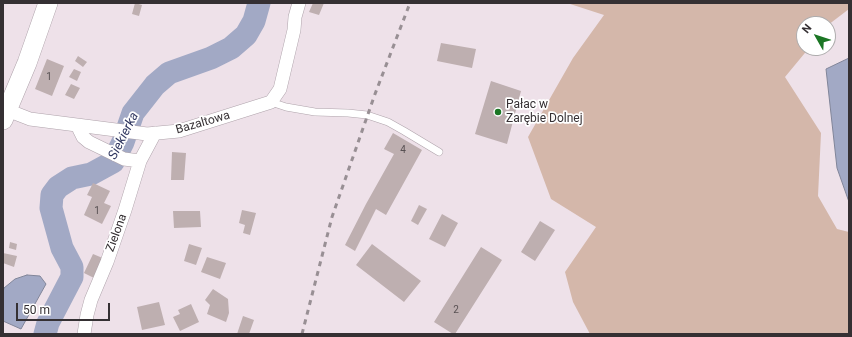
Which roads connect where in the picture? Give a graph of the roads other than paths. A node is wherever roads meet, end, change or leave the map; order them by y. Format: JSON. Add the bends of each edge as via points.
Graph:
{"nodes":[{"id":1,"x":48,"y":3,"type":"edge"},
{"id":2,"x":299,"y":3,"type":"edge"},
{"id":3,"x":271,"y":102,"type":"junction"},
{"id":4,"x":5,"y":115,"type":"edge"},
{"id":5,"x":77,"y":125,"type":"junction"},
{"id":6,"x":151,"y":133,"type":"junction"},
{"id":7,"x":439,"y":152,"type":"dead end"},
{"id":8,"x":140,"y":161,"type":"junction"},
{"id":9,"x":84,"y":334,"type":"edge"}],
"edges":[{"from":1,"to":4,"type":"main road"},
{"from":2,"to":3,"type":"street","via":[[280,89]]},
{"from":3,"to":6,"type":"street","name":"Bazaltowa","via":[[179,131]]},
{"from":3,"to":7,"type":"lane","via":[[314,112],[367,115],[393,125]]},
{"from":4,"to":5,"type":"street","name":"Bazaltowa"},
{"from":5,"to":6,"type":"street","name":"Bazaltowa"},
{"from":5,"to":8,"type":"street","via":[[83,137],[89,142],[124,159]]},
{"from":6,"to":8,"type":"street","name":"Zielona"},
{"from":8,"to":9,"type":"street","name":"Zielona","via":[[125,210],[91,300]]}]}
